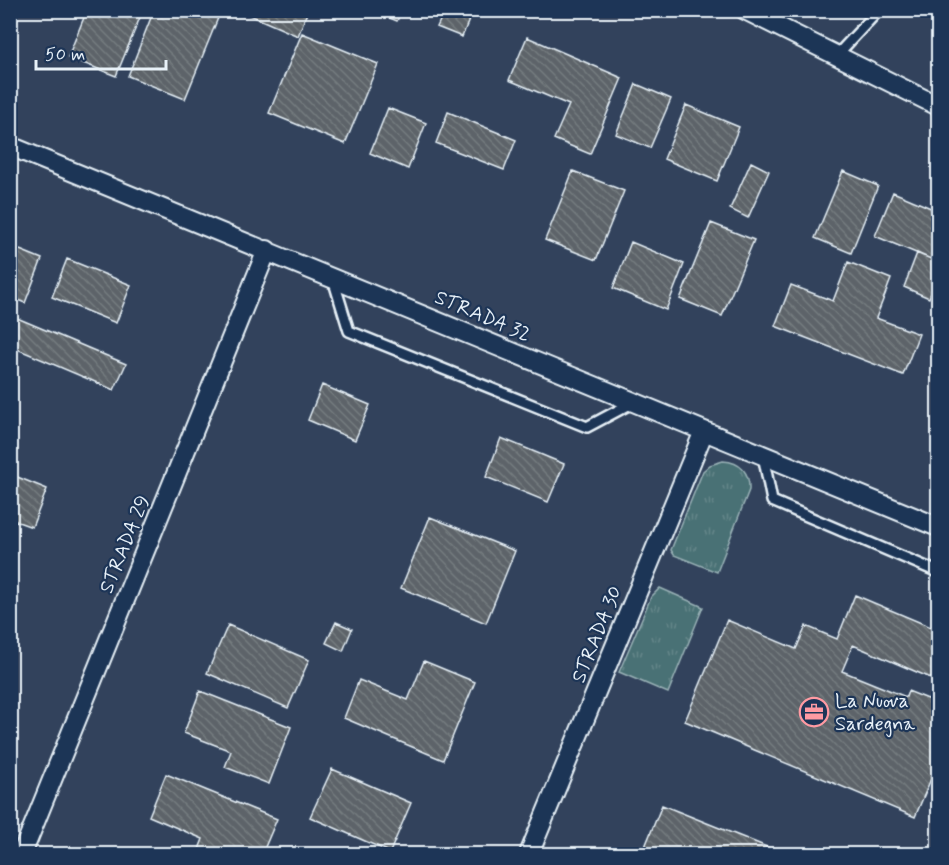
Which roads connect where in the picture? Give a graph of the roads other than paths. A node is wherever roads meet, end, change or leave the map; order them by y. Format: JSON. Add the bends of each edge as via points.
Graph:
{"nodes":[{"id":1,"x":745,"y":10,"type":"edge"},
{"id":2,"x":879,"y":10,"type":"edge"},
{"id":3,"x":836,"y":56,"type":"junction"},
{"id":4,"x":939,"y":106,"type":"edge"},
{"id":5,"x":10,"y":146,"type":"edge"},
{"id":6,"x":267,"y":250,"type":"junction"},
{"id":7,"x":332,"y":277,"type":"junction"},
{"id":8,"x":634,"y":402,"type":"junction"},
{"id":9,"x":704,"y":431,"type":"junction"},
{"id":10,"x":764,"y":455,"type":"junction"},
{"id":11,"x":939,"y":527,"type":"edge"},
{"id":12,"x":939,"y":572,"type":"edge"},
{"id":13,"x":22,"y":855,"type":"edge"},
{"id":14,"x":529,"y":855,"type":"edge"}],
"edges":[{"from":1,"to":3,"type":"street"},
{"from":2,"to":3,"type":"lane"},
{"from":3,"to":4,"type":"street"},
{"from":5,"to":6,"type":"street","name":"STRADA 32"},
{"from":6,"to":7,"type":"street","name":"STRADA 32"},
{"from":6,"to":13,"type":"street","name":"STRADA 29"},
{"from":7,"to":8,"type":"street","name":"STRADA 32"},
{"from":7,"to":8,"type":"lane","via":[[349,331],[587,427]]},
{"from":8,"to":9,"type":"street","name":"STRADA 32"},
{"from":9,"to":10,"type":"street","name":"STRADA 32"},
{"from":9,"to":14,"type":"street","name":"STRADA 30"},
{"from":10,"to":11,"type":"street","name":"STRADA 32"},
{"from":10,"to":12,"type":"lane","via":[[772,501]]}]}
